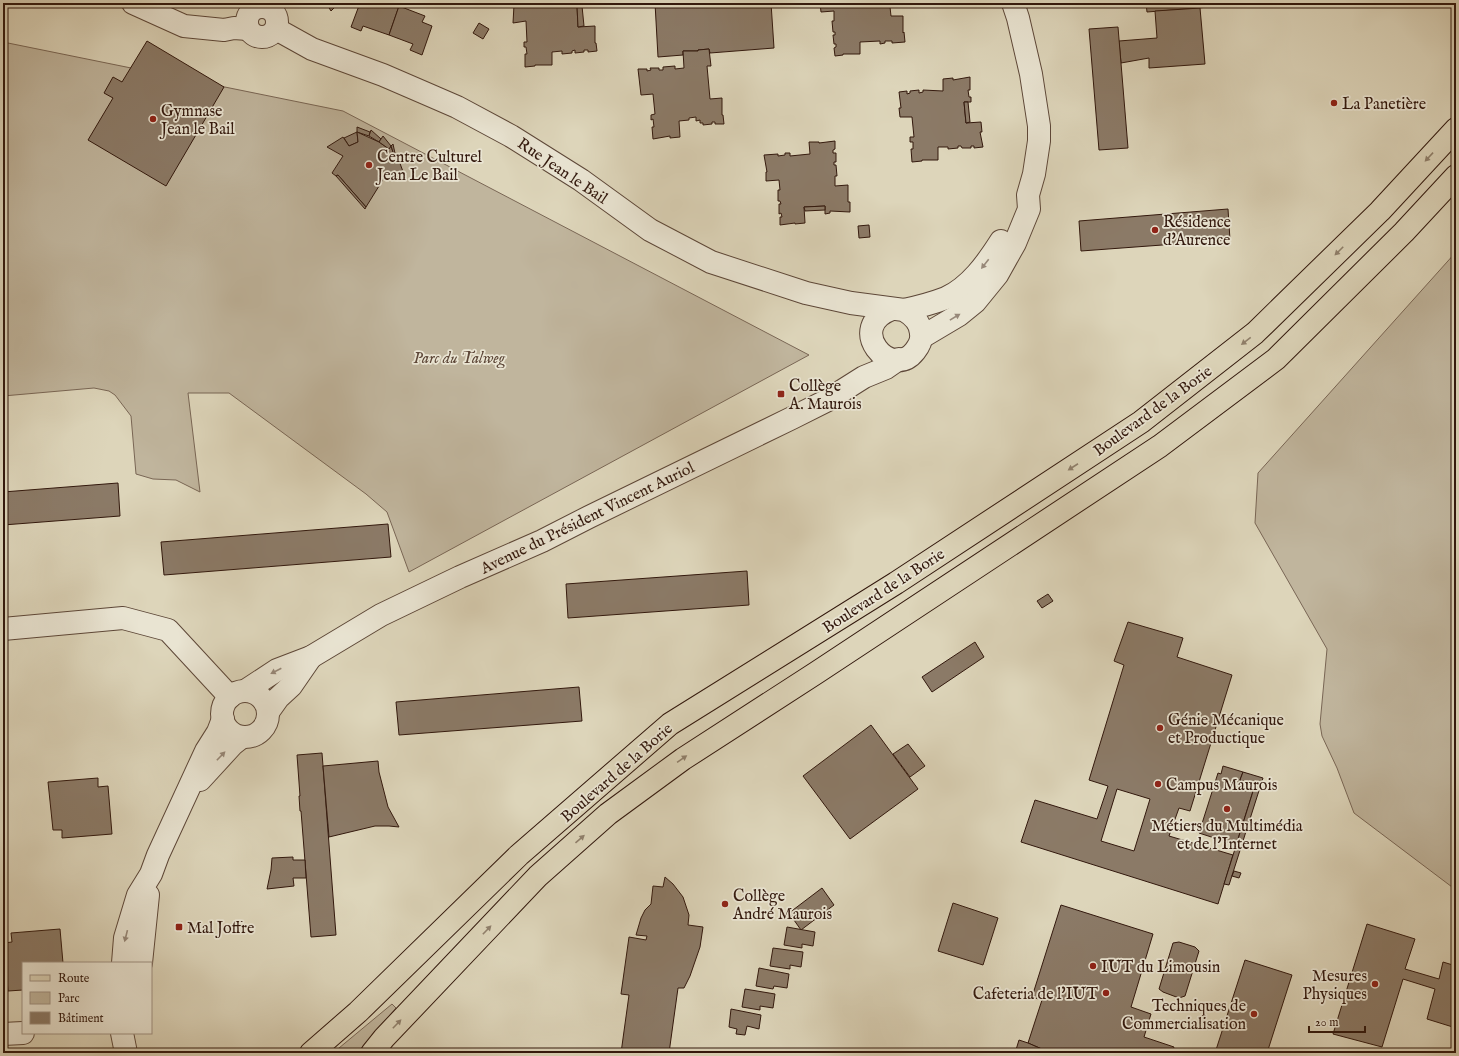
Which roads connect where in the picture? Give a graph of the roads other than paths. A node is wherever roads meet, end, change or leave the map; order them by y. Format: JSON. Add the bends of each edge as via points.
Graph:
{"nodes":[{"id":1,"x":133,"y":3,"type":"edge"},
{"id":2,"x":1013,"y":3,"type":"edge"},
{"id":3,"x":260,"y":5,"type":"edge"},
{"id":4,"x":248,"y":29,"type":"junction"},
{"id":5,"x":276,"y":29,"type":"junction"},
{"id":6,"x":1456,"y":128,"type":"edge"},
{"id":7,"x":1456,"y":176,"type":"edge"},
{"id":8,"x":1028,"y":195,"type":"junction"},
{"id":9,"x":851,"y":303,"type":"junction"},
{"id":10,"x":898,"y":310,"type":"junction"},
{"id":11,"x":922,"y":337,"type":"junction"},
{"id":12,"x":872,"y":338,"type":"junction"},
{"id":13,"x":899,"y":359,"type":"junction"},
{"id":14,"x":864,"y":377,"type":"junction"},
{"id":15,"x":3,"y":629,"type":"edge"},
{"id":16,"x":311,"y":657,"type":"junction"},
{"id":17,"x":237,"y":694,"type":"junction"},
{"id":18,"x":268,"y":712,"type":"junction"},
{"id":19,"x":223,"y":719,"type":"junction"},
{"id":20,"x":242,"y":737,"type":"junction"},
{"id":21,"x":186,"y":795,"type":"junction"},
{"id":22,"x":151,"y":874,"type":"junction"},
{"id":23,"x":123,"y":962,"type":"edge"},
{"id":24,"x":141,"y":962,"type":"edge"},
{"id":25,"x":22,"y":1033,"type":"edge"},
{"id":26,"x":3,"y":1034,"type":"edge"},
{"id":27,"x":311,"y":1053,"type":"edge"},
{"id":28,"x":372,"y":1053,"type":"edge"}],
"edges":[{"from":1,"to":4,"type":"street","via":[[184,26],[224,30]]},
{"from":2,"to":8,"type":"street","via":[[1031,74],[1039,126],[1034,174]]},
{"from":3,"to":4,"type":"street","via":[[248,15]]},
{"from":3,"to":5,"type":"street","via":[[274,13],[278,21]]},
{"from":4,"to":5,"type":"street","via":[[251,34],[261,38],[273,34]]},
{"from":5,"to":9,"type":"street","name":"Rue Jean le Bail","via":[[312,49],[383,75],[457,107],[511,136],[581,180],[650,230],[711,262],[806,293]]},
{"from":6,"to":27,"type":"main road","name":"Boulevard de la Borie","one_way":true,"via":[[1380,211],[1255,333],[1141,422],[896,583],[670,724],[519,855],[358,1012]]},
{"from":28,"to":7,"type":"main road","name":"Boulevard de la Borie","one_way":true,"via":[[538,876],[608,814],[683,758],[1160,446],[1270,363],[1404,232]]},
{"from":8,"to":10,"type":"street","one_way":true,"via":[[1018,206],[994,253],[965,286],[947,297]]},
{"from":11,"to":8,"type":"street","one_way":true,"via":[[959,315],[975,302],[997,275],[1021,230],[1028,209]]},
{"from":9,"to":10,"type":"street","name":"Rue Jean le Bail"},
{"from":9,"to":12,"type":"street"},
{"from":10,"to":11,"type":"street","via":[[912,314],[921,328]]},
{"from":10,"to":12,"type":"street","via":[[880,315],[874,322]]},
{"from":11,"to":13,"type":"street","via":[[913,354]]},
{"from":12,"to":13,"type":"street","via":[[878,352],[884,357]]},
{"from":12,"to":14,"type":"street"},
{"from":13,"to":14,"type":"street","name":"Avenue du Président Vincent Auriol","via":[[886,368]]},
{"from":14,"to":16,"type":"street","name":"Avenue du Président Vincent Auriol","via":[[826,401],[792,418],[542,541],[381,615]]},
{"from":15,"to":17,"type":"street","via":[[123,618],[168,630]]},
{"from":16,"to":17,"type":"street","name":"Avenue du Président Vincent Auriol","one_way":true,"via":[[277,670]]},
{"from":16,"to":18,"type":"street","name":"Avenue du Président Vincent Auriol","via":[[291,686]]},
{"from":17,"to":18,"type":"street","via":[[258,694]]},
{"from":17,"to":19,"type":"street","via":[[225,703]]},
{"from":18,"to":20,"type":"street","via":[[265,726],[259,732]]},
{"from":19,"to":20,"type":"street","via":[[230,731]]},
{"from":19,"to":21,"type":"street"},
{"from":21,"to":20,"type":"street","one_way":true},
{"from":21,"to":22,"type":"street"},
{"from":22,"to":23,"type":"street","one_way":true,"via":[[138,895],[125,938]]},
{"from":22,"to":24,"type":"street"},
{"from":25,"to":26,"type":"street"}]}
